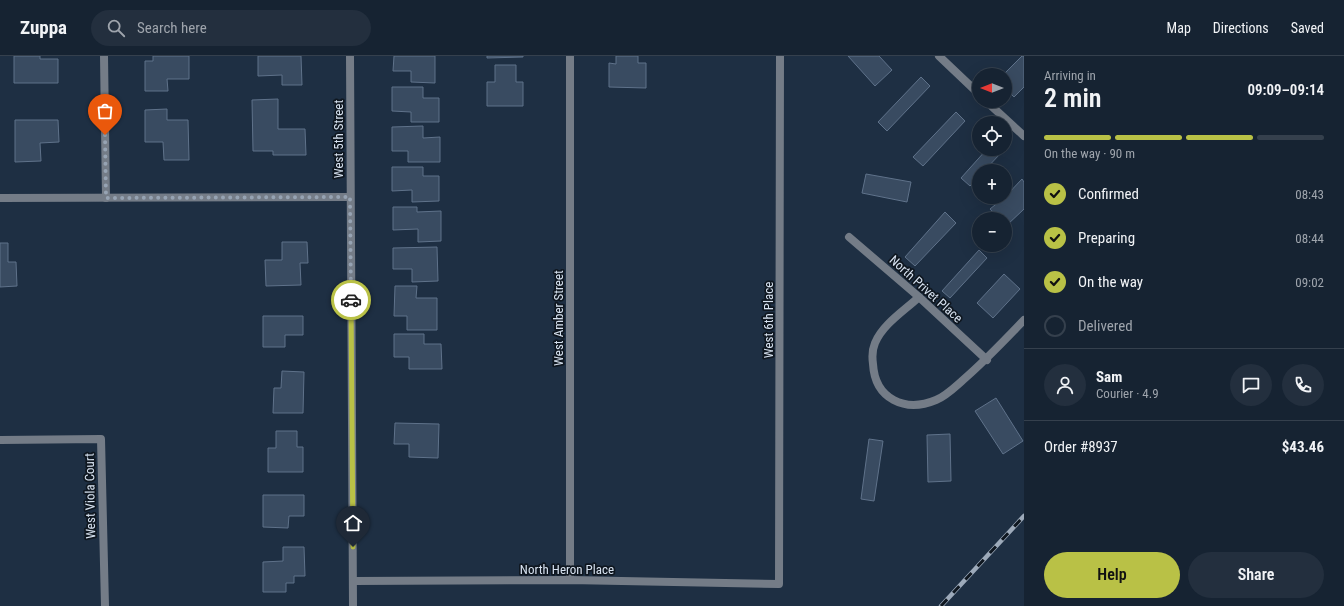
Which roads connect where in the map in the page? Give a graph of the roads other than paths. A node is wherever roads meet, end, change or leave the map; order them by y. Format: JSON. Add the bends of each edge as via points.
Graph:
{"nodes":[{"id":1,"x":104,"y":56,"type":"edge"},
{"id":2,"x":350,"y":56,"type":"edge"},
{"id":3,"x":570,"y":56,"type":"edge"},
{"id":4,"x":780,"y":56,"type":"edge"},
{"id":5,"x":939,"y":56,"type":"edge"},
{"id":6,"x":972,"y":87,"type":"edge"},
{"id":7,"x":994,"y":108,"type":"edge"},
{"id":8,"x":1024,"y":136,"type":"edge"},
{"id":9,"x":350,"y":197,"type":"junction"},
{"id":10,"x":0,"y":198,"type":"edge"},
{"id":11,"x":106,"y":198,"type":"junction"},
{"id":12,"x":849,"y":237,"type":"dead end"},
{"id":13,"x":919,"y":297,"type":"junction"},
{"id":14,"x":1024,"y":320,"type":"edge"},
{"id":15,"x":987,"y":360,"type":"junction"},
{"id":16,"x":0,"y":440,"type":"edge"},
{"id":17,"x":570,"y":580,"type":"junction"},
{"id":18,"x":354,"y":581,"type":"junction"},
{"id":19,"x":779,"y":584,"type":"joint"},
{"id":20,"x":105,"y":606,"type":"edge"},
{"id":21,"x":353,"y":606,"type":"edge"}],
"edges":[{"from":1,"to":11,"type":"street"},
{"from":2,"to":9,"type":"street","name":"West 5th Street"},
{"from":3,"to":17,"type":"street","name":"West Amber Street"},
{"from":4,"to":19,"type":"street","name":"West 6th Place"},
{"from":5,"to":6,"type":"street"},
{"from":7,"to":8,"type":"street"},
{"from":9,"to":11,"type":"street"},
{"from":9,"to":18,"type":"street","name":"West 5th Street"},
{"from":10,"to":11,"type":"street"},
{"from":12,"to":13,"type":"street","name":"North Privet Place"},
{"from":13,"to":15,"type":"street","name":"North Privet Place"},
{"from":13,"to":15,"type":"street","via":[[885,328],[874,345],[874,376],[881,392],[889,399],[909,404],[927,403],[951,391]]},
{"from":14,"to":15,"type":"street"},
{"from":16,"to":20,"type":"street","name":"West Viola Court","via":[[101,439]]},
{"from":17,"to":18,"type":"street","name":"North Heron Place"},
{"from":17,"to":19,"type":"street","name":"North Heron Place"},
{"from":18,"to":21,"type":"street","name":"West 5th Street"}]}
